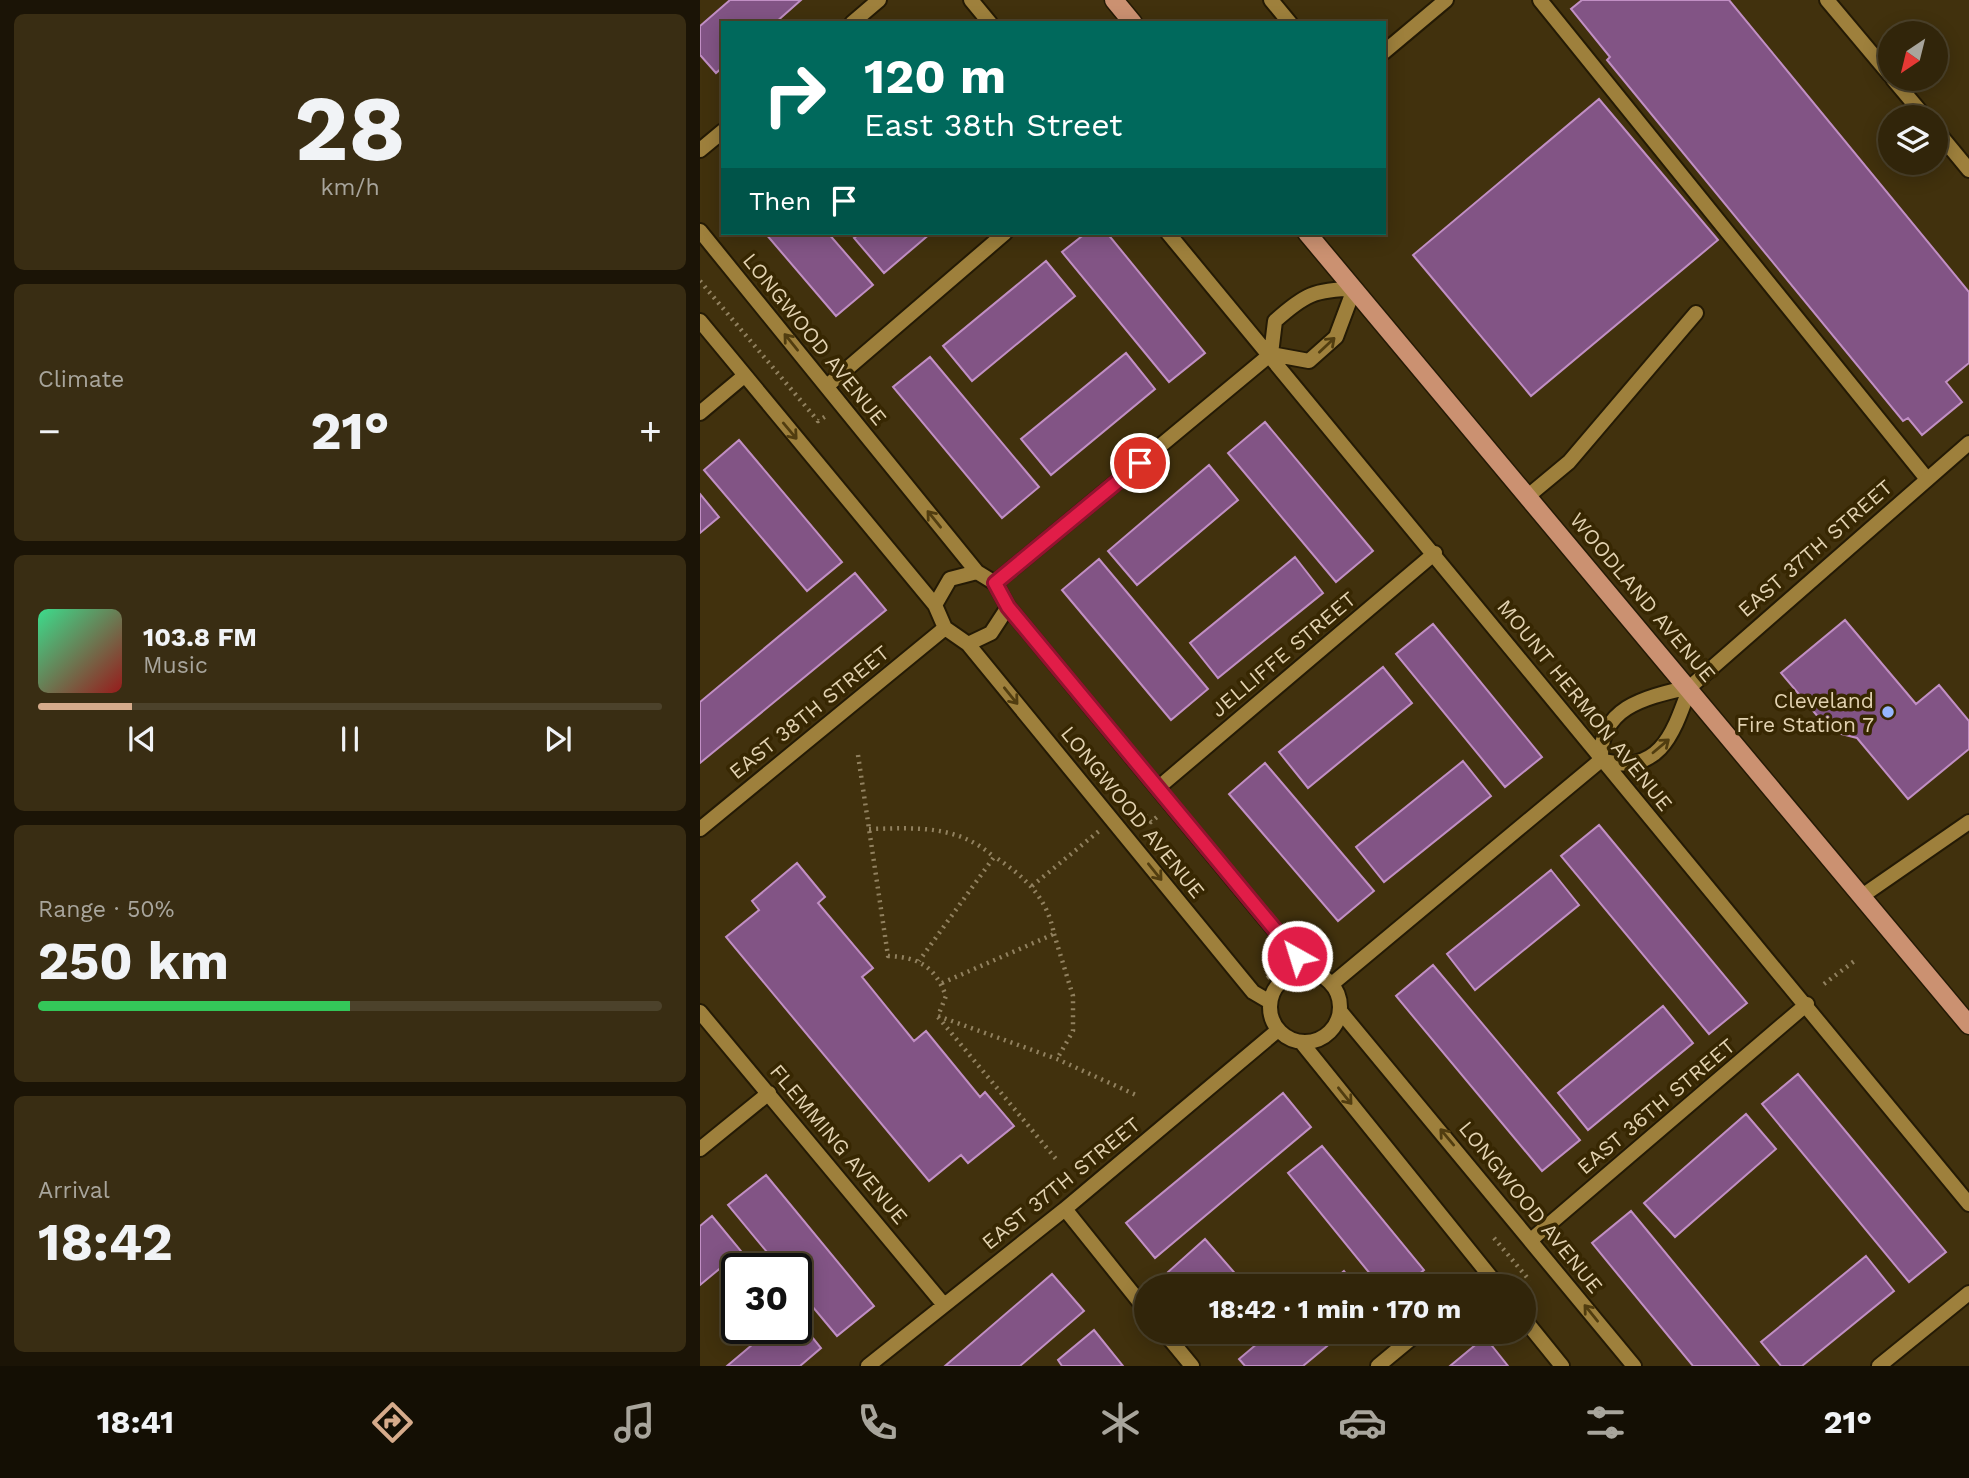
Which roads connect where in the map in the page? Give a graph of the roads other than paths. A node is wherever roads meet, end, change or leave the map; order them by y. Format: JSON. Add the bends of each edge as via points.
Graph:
{"nodes":[{"id":1,"x":879,"y":0,"type":"edge"},
{"id":2,"x":971,"y":0,"type":"edge"},
{"id":3,"x":1114,"y":0,"type":"edge"},
{"id":4,"x":1271,"y":0,"type":"edge"},
{"id":5,"x":1446,"y":0,"type":"edge"},
{"id":6,"x":1540,"y":0,"type":"edge"},
{"id":7,"x":1827,"y":0,"type":"edge"},
{"id":8,"x":854,"y":21,"type":"edge"},
{"id":9,"x":988,"y":21,"type":"edge"},
{"id":10,"x":1131,"y":21,"type":"edge"},
{"id":11,"x":1288,"y":21,"type":"edge"},
{"id":12,"x":1386,"y":50,"type":"edge"},
{"id":13,"x":1878,"y":61,"type":"edge"},
{"id":14,"x":1903,"y":91,"type":"edge"},
{"id":15,"x":1915,"y":105,"type":"edge"},
{"id":16,"x":721,"y":133,"type":"edge"},
{"id":17,"x":1948,"y":145,"type":"edge"},
{"id":18,"x":700,"y":150,"type":"edge"},
{"id":19,"x":1969,"y":170,"type":"edge"},
{"id":20,"x":700,"y":231,"type":"edge"},
{"id":21,"x":1003,"y":235,"type":"edge"},
{"id":22,"x":1170,"y":235,"type":"edge"},
{"id":23,"x":1309,"y":235,"type":"edge"},
{"id":24,"x":1354,"y":289,"type":"junction"},
{"id":25,"x":1696,"y":313,"type":"dead end"},
{"id":26,"x":700,"y":321,"type":"edge"},
{"id":27,"x":1271,"y":355,"type":"junction"},
{"id":28,"x":744,"y":376,"type":"junction"},
{"id":29,"x":827,"y":386,"type":"junction"},
{"id":30,"x":700,"y":413,"type":"edge"},
{"id":31,"x":1969,"y":443,"type":"edge"},
{"id":32,"x":1927,"y":479,"type":"junction"},
{"id":33,"x":1528,"y":496,"type":"junction"},
{"id":34,"x":1434,"y":553,"type":"junction"},
{"id":35,"x":977,"y":572,"type":"junction"},
{"id":36,"x":995,"y":583,"type":"junction"},
{"id":37,"x":934,"y":605,"type":"junction"},
{"id":38,"x":1008,"y":607,"type":"junction"},
{"id":39,"x":945,"y":628,"type":"junction"},
{"id":40,"x":968,"y":644,"type":"junction"},
{"id":41,"x":1690,"y":687,"type":"junction"},
{"id":42,"x":1601,"y":760,"type":"junction"},
{"id":43,"x":1159,"y":787,"type":"junction"},
{"id":44,"x":1969,"y":822,"type":"edge"},
{"id":45,"x":700,"y":830,"type":"edge"},
{"id":46,"x":1862,"y":896,"type":"junction"},
{"id":47,"x":1310,"y":972,"type":"junction"},
{"id":48,"x":1332,"y":984,"type":"junction"},
{"id":49,"x":1270,"y":1002,"type":"junction"},
{"id":50,"x":1807,"y":1004,"type":"junction"},
{"id":51,"x":1340,"y":1011,"type":"junction"},
{"id":52,"x":700,"y":1012,"type":"edge"},
{"id":53,"x":1966,"y":1017,"type":"edge"},
{"id":54,"x":1278,"y":1030,"type":"junction"},
{"id":55,"x":1302,"y":1043,"type":"junction"},
{"id":56,"x":769,"y":1093,"type":"junction"},
{"id":57,"x":700,"y":1149,"type":"edge"},
{"id":58,"x":1969,"y":1204,"type":"edge"},
{"id":59,"x":1065,"y":1209,"type":"junction"},
{"id":60,"x":1532,"y":1239,"type":"junction"},
{"id":61,"x":1488,"y":1274,"type":"edge"},
{"id":62,"x":1969,"y":1293,"type":"edge"},
{"id":63,"x":1134,"y":1295,"type":"edge"},
{"id":64,"x":944,"y":1304,"type":"junction"},
{"id":65,"x":1536,"y":1334,"type":"edge"},
{"id":66,"x":1174,"y":1344,"type":"edge"},
{"id":67,"x":1405,"y":1344,"type":"edge"},
{"id":68,"x":868,"y":1366,"type":"edge"},
{"id":69,"x":1192,"y":1366,"type":"edge"},
{"id":70,"x":1378,"y":1366,"type":"edge"},
{"id":71,"x":1562,"y":1366,"type":"edge"},
{"id":72,"x":1634,"y":1366,"type":"edge"},
{"id":73,"x":1879,"y":1366,"type":"edge"}],
"edges":[{"from":1,"to":8,"type":"street"},
{"from":2,"to":9,"type":"street"},
{"from":3,"to":10,"type":"main road"},
{"from":4,"to":11,"type":"street"},
{"from":5,"to":12,"type":"street"},
{"from":6,"to":32,"type":"street"},
{"from":7,"to":13,"type":"street"},
{"from":14,"to":15,"type":"street"},
{"from":16,"to":18,"type":"street"},
{"from":17,"to":19,"type":"street"},
{"from":29,"to":20,"type":"street","name":"LONGWOOD AVENUE","one_way":true},
{"from":21,"to":29,"type":"street"},
{"from":22,"to":27,"type":"street","name":"MOUNT HERMON AVENUE"},
{"from":23,"to":24,"type":"main road","name":"WOODLAND AVENUE"},
{"from":24,"to":27,"type":"street","via":[[1303,296],[1275,321]]},
{"from":27,"to":24,"type":"street","one_way":true,"via":[[1309,361],[1336,337]]},
{"from":24,"to":33,"type":"main road","name":"WOODLAND AVENUE"},
{"from":25,"to":33,"type":"street","via":[[1569,462]]},
{"from":26,"to":28,"type":"street"},
{"from":27,"to":34,"type":"street","name":"MOUNT HERMON AVENUE"},
{"from":27,"to":36,"type":"street"},
{"from":28,"to":30,"type":"street"},
{"from":28,"to":37,"type":"street","one_way":true},
{"from":35,"to":29,"type":"street","name":"LONGWOOD AVENUE","one_way":true},
{"from":31,"to":32,"type":"street","name":"EAST 37TH STREET"},
{"from":32,"to":41,"type":"street","name":"EAST 37TH STREET"},
{"from":33,"to":41,"type":"main road","name":"WOODLAND AVENUE"},
{"from":34,"to":42,"type":"street","name":"MOUNT HERMON AVENUE"},
{"from":34,"to":43,"type":"street","name":"JELLIFFE STREET"},
{"from":35,"to":36,"type":"street"},
{"from":35,"to":37,"type":"street","via":[[950,579]]},
{"from":36,"to":38,"type":"street"},
{"from":37,"to":39,"type":"street"},
{"from":38,"to":40,"type":"street","via":[[992,633]]},
{"from":38,"to":43,"type":"street","name":"LONGWOOD AVENUE"},
{"from":39,"to":40,"type":"street"},
{"from":39,"to":45,"type":"street","name":"EAST 38TH STREET"},
{"from":40,"to":49,"type":"street","name":"LONGWOOD AVENUE","one_way":true,"via":[[1253,992]]},
{"from":41,"to":42,"type":"street","name":"EAST 37TH STREET","via":[[1639,700],[1605,728]]},
{"from":42,"to":41,"type":"street","name":"EAST 37TH STREET","one_way":true,"via":[[1623,766],[1639,764],[1671,738]]},
{"from":41,"to":46,"type":"main road","name":"WOODLAND AVENUE"},
{"from":42,"to":48,"type":"street"},
{"from":42,"to":50,"type":"street","name":"MOUNT HERMON AVENUE"},
{"from":43,"to":47,"type":"street","name":"LONGWOOD AVENUE"},
{"from":44,"to":46,"type":"street"},
{"from":46,"to":53,"type":"main road","name":"WOODLAND AVENUE"},
{"from":47,"to":48,"type":"street"},
{"from":47,"to":49,"type":"street","via":[[1280,982]]},
{"from":48,"to":51,"type":"street"},
{"from":49,"to":54,"type":"street"},
{"from":50,"to":58,"type":"street","name":"MOUNT HERMON AVENUE"},
{"from":50,"to":60,"type":"street","name":"EAST 36TH STREET"},
{"from":51,"to":55,"type":"street","via":[[1332,1031]]},
{"from":60,"to":51,"type":"street","name":"LONGWOOD AVENUE","one_way":true},
{"from":52,"to":56,"type":"street","name":"FLEMMING AVENUE"},
{"from":54,"to":55,"type":"street"},
{"from":54,"to":59,"type":"street","name":"EAST 37TH STREET"},
{"from":55,"to":61,"type":"street","one_way":true},
{"from":56,"to":57,"type":"street"},
{"from":56,"to":64,"type":"street","name":"FLEMMING AVENUE"},
{"from":59,"to":63,"type":"street"},
{"from":59,"to":64,"type":"street","name":"EAST 37TH STREET"},
{"from":72,"to":60,"type":"street","name":"LONGWOOD AVENUE","one_way":true},
{"from":62,"to":73,"type":"street"},
{"from":64,"to":68,"type":"street","name":"EAST 37TH STREET"},
{"from":65,"to":71,"type":"street"},
{"from":66,"to":69,"type":"street"},
{"from":67,"to":70,"type":"street"}]}
